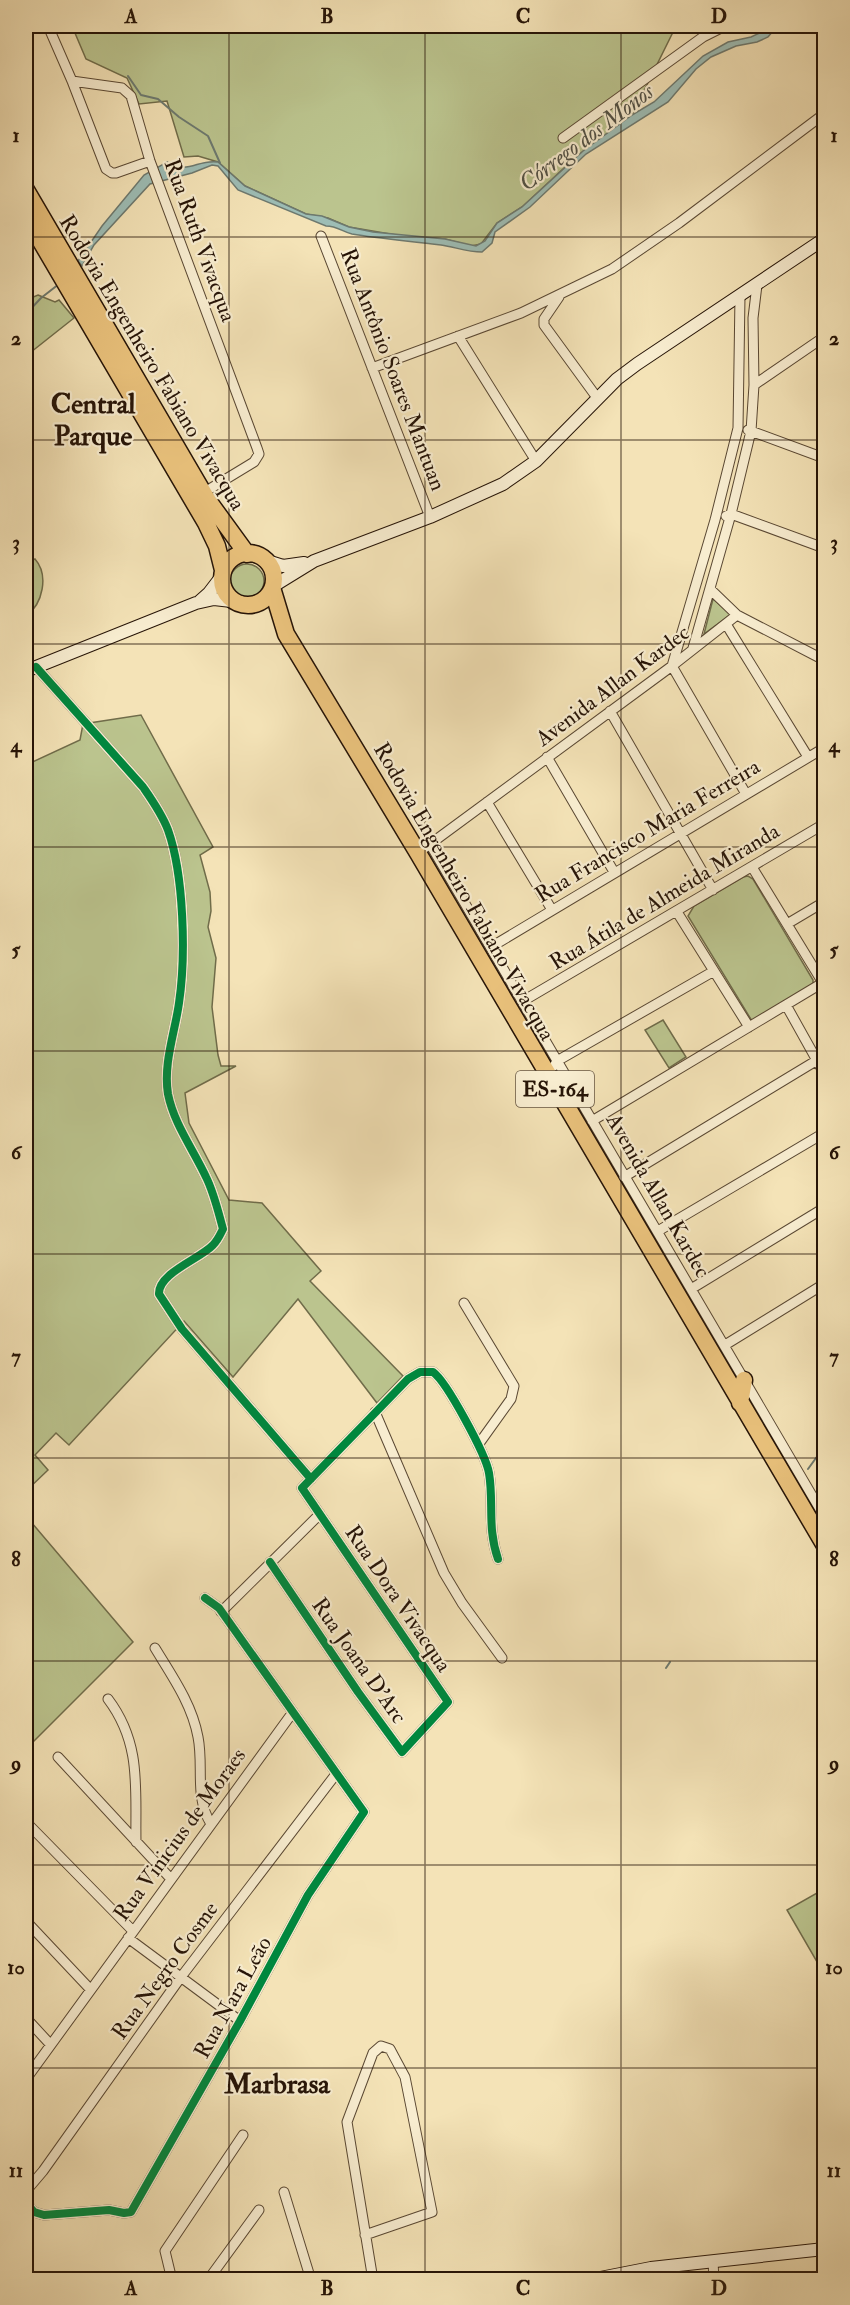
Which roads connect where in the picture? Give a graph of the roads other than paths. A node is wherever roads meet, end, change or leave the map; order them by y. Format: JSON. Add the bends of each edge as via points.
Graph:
{"nodes":[{"id":1,"x":48,"y":26,"type":"edge"},
{"id":2,"x":726,"y":26,"type":"edge"},
{"id":3,"x":72,"y":81,"type":"junction"},
{"id":4,"x":825,"y":114,"type":"edge"},
{"id":5,"x":563,"y":138,"type":"dead end"},
{"id":6,"x":151,"y":164,"type":"junction"},
{"id":7,"x":26,"y":190,"type":"edge"},
{"id":8,"x":26,"y":216,"type":"edge"},
{"id":9,"x":321,"y":236,"type":"dead end"},
{"id":10,"x":825,"y":239,"type":"edge"},
{"id":11,"x":62,"y":266,"type":"junction"},
{"id":12,"x":757,"y":285,"type":"junction"},
{"id":13,"x":76,"y":289,"type":"junction"},
{"id":14,"x":561,"y":295,"type":"junction"},
{"id":15,"x":740,"y":296,"type":"junction"},
{"id":16,"x":458,"y":336,"type":"junction"},
{"id":17,"x":825,"y":338,"type":"edge"},
{"id":18,"x":372,"y":368,"type":"junction"},
{"id":19,"x":754,"y":385,"type":"junction"},
{"id":20,"x":598,"y":399,"type":"junction"},
{"id":21,"x":738,"y":428,"type":"junction"},
{"id":22,"x":751,"y":431,"type":"junction"},
{"id":23,"x":825,"y":458,"type":"edge"},
{"id":24,"x":536,"y":461,"type":"junction"},
{"id":25,"x":203,"y":493,"type":"junction"},
{"id":26,"x":731,"y":514,"type":"junction"},
{"id":27,"x":430,"y":517,"type":"junction"},
{"id":28,"x":715,"y":520,"type":"junction"},
{"id":29,"x":825,"y":548,"type":"edge"},
{"id":30,"x":247,"y":554,"type":"junction"},
{"id":31,"x":705,"y":555,"type":"junction"},
{"id":32,"x":718,"y":558,"type":"junction"},
{"id":33,"x":264,"y":560,"type":"junction"},
{"id":34,"x":314,"y":561,"type":"junction"},
{"id":35,"x":222,"y":573,"type":"junction"},
{"id":36,"x":274,"y":588,"type":"junction"},
{"id":37,"x":710,"y":589,"type":"junction"},
{"id":38,"x":196,"y":603,"type":"junction"},
{"id":39,"x":242,"y":603,"type":"junction"},
{"id":40,"x":737,"y":615,"type":"junction"},
{"id":41,"x":726,"y":624,"type":"junction"},
{"id":42,"x":286,"y":634,"type":"junction"},
{"id":43,"x":693,"y":648,"type":"junction"},
{"id":44,"x":825,"y":660,"type":"edge"},
{"id":45,"x":672,"y":666,"type":"junction"},
{"id":46,"x":31,"y":669,"type":"edge"},
{"id":47,"x":610,"y":711,"type":"junction"},
{"id":48,"x":825,"y":748,"type":"edge"},
{"id":49,"x":547,"y":757,"type":"junction"},
{"id":50,"x":808,"y":757,"type":"junction"},
{"id":51,"x":746,"y":794,"type":"junction"},
{"id":52,"x":487,"y":802,"type":"junction"},
{"id":53,"x":825,"y":824,"type":"edge"},
{"id":54,"x":680,"y":832,"type":"junction"},
{"id":55,"x":424,"y":849,"type":"junction"},
{"id":56,"x":752,"y":867,"type":"junction"},
{"id":57,"x":614,"y":872,"type":"junction"},
{"id":58,"x":713,"y":890,"type":"junction"},
{"id":59,"x":825,"y":902,"type":"edge"},
{"id":60,"x":552,"y":910,"type":"junction"},
{"id":61,"x":678,"y":912,"type":"junction"},
{"id":62,"x":788,"y":924,"type":"junction"},
{"id":63,"x":491,"y":947,"type":"junction"},
{"id":64,"x":714,"y":971,"type":"junction"},
{"id":65,"x":824,"y":982,"type":"edge"},
{"id":66,"x":523,"y":1001,"type":"junction"},
{"id":67,"x":786,"y":1005,"type":"junction"},
{"id":68,"x":749,"y":1027,"type":"junction"},
{"id":69,"x":821,"y":1058,"type":"edge"},
{"id":70,"x":557,"y":1061,"type":"junction"},
{"id":71,"x":825,"y":1072,"type":"edge"},
{"id":72,"x":548,"y":1076,"type":"junction"},
{"id":73,"x":592,"y":1120,"type":"junction"},
{"id":74,"x":825,"y":1133,"type":"edge"},
{"id":75,"x":624,"y":1177,"type":"junction"},
{"id":76,"x":825,"y":1208,"type":"edge"},
{"id":77,"x":657,"y":1231,"type":"junction"},
{"id":78,"x":825,"y":1284,"type":"edge"},
{"id":79,"x":691,"y":1289,"type":"junction"},
{"id":80,"x":464,"y":1303,"type":"dead end"},
{"id":81,"x":725,"y":1345,"type":"junction"},
{"id":82,"x":744,"y":1380,"type":"junction"},
{"id":83,"x":740,"y":1403,"type":"junction"},
{"id":84,"x":375,"y":1413,"type":"junction"},
{"id":85,"x":478,"y":1444,"type":"junction"},
{"id":86,"x":310,"y":1479,"type":"junction"},
{"id":87,"x":320,"y":1514,"type":"junction"},
{"id":88,"x":825,"y":1516,"type":"edge"},
{"id":89,"x":825,"y":1544,"type":"edge"},
{"id":90,"x":498,"y":1559,"type":"dead end"},
{"id":91,"x":270,"y":1562,"type":"junction"},
{"id":92,"x":206,"y":1598,"type":"dead end"},
{"id":93,"x":221,"y":1612,"type":"junction"},
{"id":94,"x":155,"y":1648,"type":"dead end"},
{"id":95,"x":502,"y":1658,"type":"dead end"},
{"id":96,"x":108,"y":1699,"type":"dead end"},
{"id":97,"x":448,"y":1702,"type":"joint"},
{"id":98,"x":293,"y":1712,"type":"junction"},
{"id":99,"x":58,"y":1757,"type":"dead end"},
{"id":100,"x":336,"y":1774,"type":"junction"},
{"id":101,"x":26,"y":1822,"type":"edge"},
{"id":102,"x":211,"y":1824,"type":"junction"},
{"id":103,"x":136,"y":1842,"type":"junction"},
{"id":104,"x":171,"y":1879,"type":"junction"},
{"id":105,"x":26,"y":1921,"type":"edge"},
{"id":106,"x":130,"y":1935,"type":"junction"},
{"id":107,"x":181,"y":1977,"type":"junction"},
{"id":108,"x":90,"y":1989,"type":"junction"},
{"id":109,"x":26,"y":2018,"type":"edge"},
{"id":110,"x":240,"y":2021,"type":"junction"},
{"id":111,"x":50,"y":2044,"type":"junction"},
{"id":112,"x":26,"y":2079,"type":"edge"},
{"id":113,"x":243,"y":2135,"type":"dead end"},
{"id":114,"x":26,"y":2191,"type":"edge"},
{"id":115,"x":284,"y":2192,"type":"dead end"},
{"id":116,"x":26,"y":2203,"type":"edge"},
{"id":117,"x":259,"y":2210,"type":"dead end"},
{"id":118,"x":365,"y":2235,"type":"junction"},
{"id":119,"x":825,"y":2249,"type":"edge"},
{"id":120,"x":712,"y":2261,"type":"junction"},
{"id":121,"x":172,"y":2280,"type":"edge"},
{"id":122,"x":208,"y":2280,"type":"edge"},
{"id":123,"x":310,"y":2280,"type":"edge"},
{"id":124,"x":373,"y":2280,"type":"edge"},
{"id":125,"x":590,"y":2280,"type":"edge"},
{"id":126,"x":714,"y":2280,"type":"edge"}],
"edges":[{"from":1,"to":3,"type":"street"},
{"from":2,"to":5,"type":"street","via":[[703,37]]},
{"from":3,"to":6,"type":"street","name":"Rua Ruth Vivacqua","via":[[122,88],[129,93]]},
{"from":3,"to":6,"type":"street","via":[[109,172]]},
{"from":4,"to":14,"type":"street","via":[[612,269]]},
{"from":6,"to":25,"type":"street","name":"Rua Ruth Vivacqua","via":[[259,454],[254,462]]},
{"from":7,"to":11,"type":"highway","name":"Rodovia Engenheiro Fabiano Vivacqua"},
{"from":8,"to":11,"type":"highway","name":"Rodovia Engenheiro Fabiano Vivacqua"},
{"from":9,"to":18,"type":"street","name":"Rua Antônio Soares Mantuan"},
{"from":10,"to":12,"type":"main road"},
{"from":11,"to":13,"type":"highway","name":"Rodovia Engenheiro Fabiano Vivacqua"},
{"from":12,"to":15,"type":"main road"},
{"from":12,"to":19,"type":"street","via":[[753,318]]},
{"from":13,"to":25,"type":"highway","name":"Rodovia Engenheiro Fabiano Vivacqua"},
{"from":13,"to":35,"type":"highway","name":"Rodovia Engenheiro Fabiano Vivacqua","via":[[206,523],[217,546]]},
{"from":14,"to":16,"type":"street"},
{"from":14,"to":20,"type":"street","via":[[544,318],[544,325]]},
{"from":15,"to":20,"type":"main road","via":[[637,364]]},
{"from":15,"to":21,"type":"street"},
{"from":16,"to":18,"type":"street"},
{"from":16,"to":24,"type":"street"},
{"from":17,"to":19,"type":"street"},
{"from":18,"to":27,"type":"street","name":"Rua Antônio Soares Mantuan"},
{"from":19,"to":22,"type":"street"},
{"from":20,"to":24,"type":"main road"},
{"from":21,"to":22,"type":"street"},
{"from":21,"to":28,"type":"street"},
{"from":22,"to":23,"type":"street"},
{"from":22,"to":26,"type":"street"},
{"from":24,"to":27,"type":"main road","via":[[503,484]]},
{"from":25,"to":30,"type":"highway","name":"Rodovia Engenheiro Fabiano Vivacqua"},
{"from":26,"to":28,"type":"street"},
{"from":26,"to":29,"type":"street"},
{"from":26,"to":32,"type":"street"},
{"from":27,"to":34,"type":"main road"},
{"from":28,"to":31,"type":"street"},
{"from":30,"to":33,"type":"highway"},
{"from":30,"to":35,"type":"highway","via":[[230,560]]},
{"from":31,"to":32,"type":"street"},
{"from":31,"to":45,"type":"street"},
{"from":32,"to":37,"type":"street"},
{"from":33,"to":34,"type":"main road","via":[[283,566]]},
{"from":33,"to":36,"type":"highway","via":[[272,568]]},
{"from":34,"to":36,"type":"main road"},
{"from":35,"to":38,"type":"main road","via":[[209,593]]},
{"from":35,"to":39,"type":"highway","via":[[227,593]]},
{"from":36,"to":39,"type":"highway","via":[[258,604]]},
{"from":36,"to":42,"type":"highway","name":"Rodovia Engenheiro Fabiano Vivacqua"},
{"from":37,"to":40,"type":"street"},
{"from":37,"to":43,"type":"street"},
{"from":38,"to":39,"type":"main road","via":[[223,599]]},
{"from":38,"to":46,"type":"main road"},
{"from":39,"to":42,"type":"highway","name":"Rodovia Engenheiro Fabiano Vivacqua","via":[[272,620]]},
{"from":40,"to":41,"type":"street","name":"Avenida Allan Kardec"},
{"from":40,"to":44,"type":"street"},
{"from":41,"to":43,"type":"street","name":"Avenida Allan Kardec"},
{"from":41,"to":50,"type":"street"},
{"from":42,"to":55,"type":"highway","name":"Rodovia Engenheiro Fabiano Vivacqua","number":"ES-164"},
{"from":43,"to":45,"type":"street","name":"Avenida Allan Kardec"},
{"from":45,"to":47,"type":"street","name":"Avenida Allan Kardec"},
{"from":45,"to":51,"type":"street"},
{"from":46,"to":86,"type":"street","via":[[143,787],[168,831],[176,862],[184,938],[168,1092],[175,1118],[206,1177],[223,1229],[212,1247],[165,1279],[159,1294],[182,1329]]},
{"from":47,"to":49,"type":"street","name":"Avenida Allan Kardec"},
{"from":47,"to":54,"type":"street"},
{"from":48,"to":50,"type":"street","name":"Rua Francisco Maria Ferreira"},
{"from":49,"to":52,"type":"street","name":"Avenida Allan Kardec"},
{"from":49,"to":57,"type":"street"},
{"from":50,"to":51,"type":"street","name":"Rua Francisco Maria Ferreira"},
{"from":51,"to":54,"type":"street","name":"Rua Francisco Maria Ferreira"},
{"from":52,"to":55,"type":"street","name":"Avenida Allan Kardec"},
{"from":52,"to":60,"type":"street"},
{"from":53,"to":56,"type":"street","name":"Rua Átila de Almeida Miranda"},
{"from":54,"to":57,"type":"street","name":"Rua Francisco Maria Ferreira"},
{"from":54,"to":58,"type":"street"},
{"from":55,"to":63,"type":"street","name":"Avenida Allan Kardec"},
{"from":55,"to":72,"type":"highway","name":"Rodovia Engenheiro Fabiano Vivacqua","number":"ES-164"},
{"from":56,"to":58,"type":"street","name":"Rua Átila de Almeida Miranda"},
{"from":56,"to":62,"type":"street"},
{"from":57,"to":60,"type":"street","name":"Rua Francisco Maria Ferreira"},
{"from":58,"to":61,"type":"street","name":"Rua Átila de Almeida Miranda"},
{"from":59,"to":62,"type":"street"},
{"from":60,"to":63,"type":"street","name":"Rua Francisco Maria Ferreira"},
{"from":61,"to":64,"type":"street"},
{"from":61,"to":66,"type":"street","name":"Rua Átila de Almeida Miranda"},
{"from":62,"to":65,"type":"street"},
{"from":63,"to":66,"type":"street","name":"Avenida Allan Kardec"},
{"from":64,"to":68,"type":"street"},
{"from":64,"to":70,"type":"street"},
{"from":65,"to":67,"type":"street"},
{"from":66,"to":70,"type":"street","name":"Avenida Allan Kardec"},
{"from":67,"to":68,"type":"street"},
{"from":67,"to":69,"type":"street"},
{"from":68,"to":73,"type":"street"},
{"from":69,"to":71,"type":"street"},
{"from":69,"to":75,"type":"street"},
{"from":70,"to":72,"type":"street"},
{"from":70,"to":73,"type":"street","name":"Avenida Allan Kardec"},
{"from":72,"to":83,"type":"highway","name":"Rodovia Engenheiro Fabiano Vivacqua","number":"ES-164"},
{"from":73,"to":75,"type":"street","name":"Avenida Allan Kardec"},
{"from":74,"to":77,"type":"street"},
{"from":75,"to":77,"type":"street","name":"Avenida Allan Kardec"},
{"from":76,"to":79,"type":"street"},
{"from":77,"to":79,"type":"street","name":"Avenida Allan Kardec"},
{"from":78,"to":81,"type":"street"},
{"from":79,"to":81,"type":"street","name":"Avenida Allan Kardec"},
{"from":80,"to":85,"type":"street","via":[[514,1386],[510,1399]]},
{"from":81,"to":82,"type":"street","name":"Avenida Allan Kardec"},
{"from":82,"to":83,"type":"highway"},
{"from":82,"to":88,"type":"street","name":"Avenida Allan Kardec"},
{"from":83,"to":89,"type":"highway","name":"Rodovia Engenheiro Fabiano Vivacqua","number":"ES-164"},
{"from":84,"to":85,"type":"street","via":[[413,1375],[433,1372]]},
{"from":84,"to":86,"type":"street"},
{"from":84,"to":95,"type":"street","via":[[444,1573]]},
{"from":85,"to":90,"type":"street","via":[[489,1471],[492,1541]]},
{"from":86,"to":87,"type":"street","via":[[302,1488]]},
{"from":87,"to":91,"type":"street"},
{"from":87,"to":97,"type":"street","name":"Rua Dora Vivacqua"},
{"from":91,"to":93,"type":"street"},
{"from":91,"to":97,"type":"street","name":"Rua Joana D'Arc","via":[[402,1752]]},
{"from":92,"to":93,"type":"street"},
{"from":93,"to":98,"type":"street"},
{"from":94,"to":102,"type":"street","via":[[186,1700],[198,1734],[200,1800]]},
{"from":96,"to":103,"type":"street","via":[[120,1715],[133,1747]]},
{"from":98,"to":100,"type":"street","name":"Rua Nara Leão"},
{"from":98,"to":102,"type":"street","name":"Rua Vinicius de Moraes"},
{"from":99,"to":103,"type":"street"},
{"from":100,"to":107,"type":"street","name":"Rua Negro Cosme"},
{"from":100,"to":110,"type":"street","name":"Rua Nara Leão","via":[[364,1812],[308,1895]]},
{"from":101,"to":106,"type":"street"},
{"from":102,"to":104,"type":"street","name":"Rua Vinicius de Moraes"},
{"from":103,"to":104,"type":"street"},
{"from":104,"to":106,"type":"street","name":"Rua Vinicius de Moraes"},
{"from":105,"to":108,"type":"street"},
{"from":106,"to":107,"type":"street"},
{"from":106,"to":108,"type":"street","name":"Rua Vinicius de Moraes"},
{"from":107,"to":110,"type":"street"},
{"from":107,"to":114,"type":"street","name":"Rua Negro Cosme"},
{"from":108,"to":111,"type":"street","name":"Rua Vinicius de Moraes"},
{"from":109,"to":111,"type":"street"},
{"from":110,"to":116,"type":"street","name":"Rua Nara Leão","via":[[131,2212],[44,2215],[34,2212]]},
{"from":111,"to":112,"type":"street","name":"Rua Vinicius de Moraes"},
{"from":113,"to":121,"type":"street","via":[[165,2252]]},
{"from":115,"to":123,"type":"street"},
{"from":117,"to":122,"type":"street"},
{"from":118,"to":118,"type":"street","via":[[347,2122],[373,2053],[381,2046],[390,2049],[405,2077],[432,2212]]},
{"from":118,"to":124,"type":"street"},
{"from":119,"to":120,"type":"main road"},
{"from":120,"to":125,"type":"main road"},
{"from":120,"to":126,"type":"street"}]}
